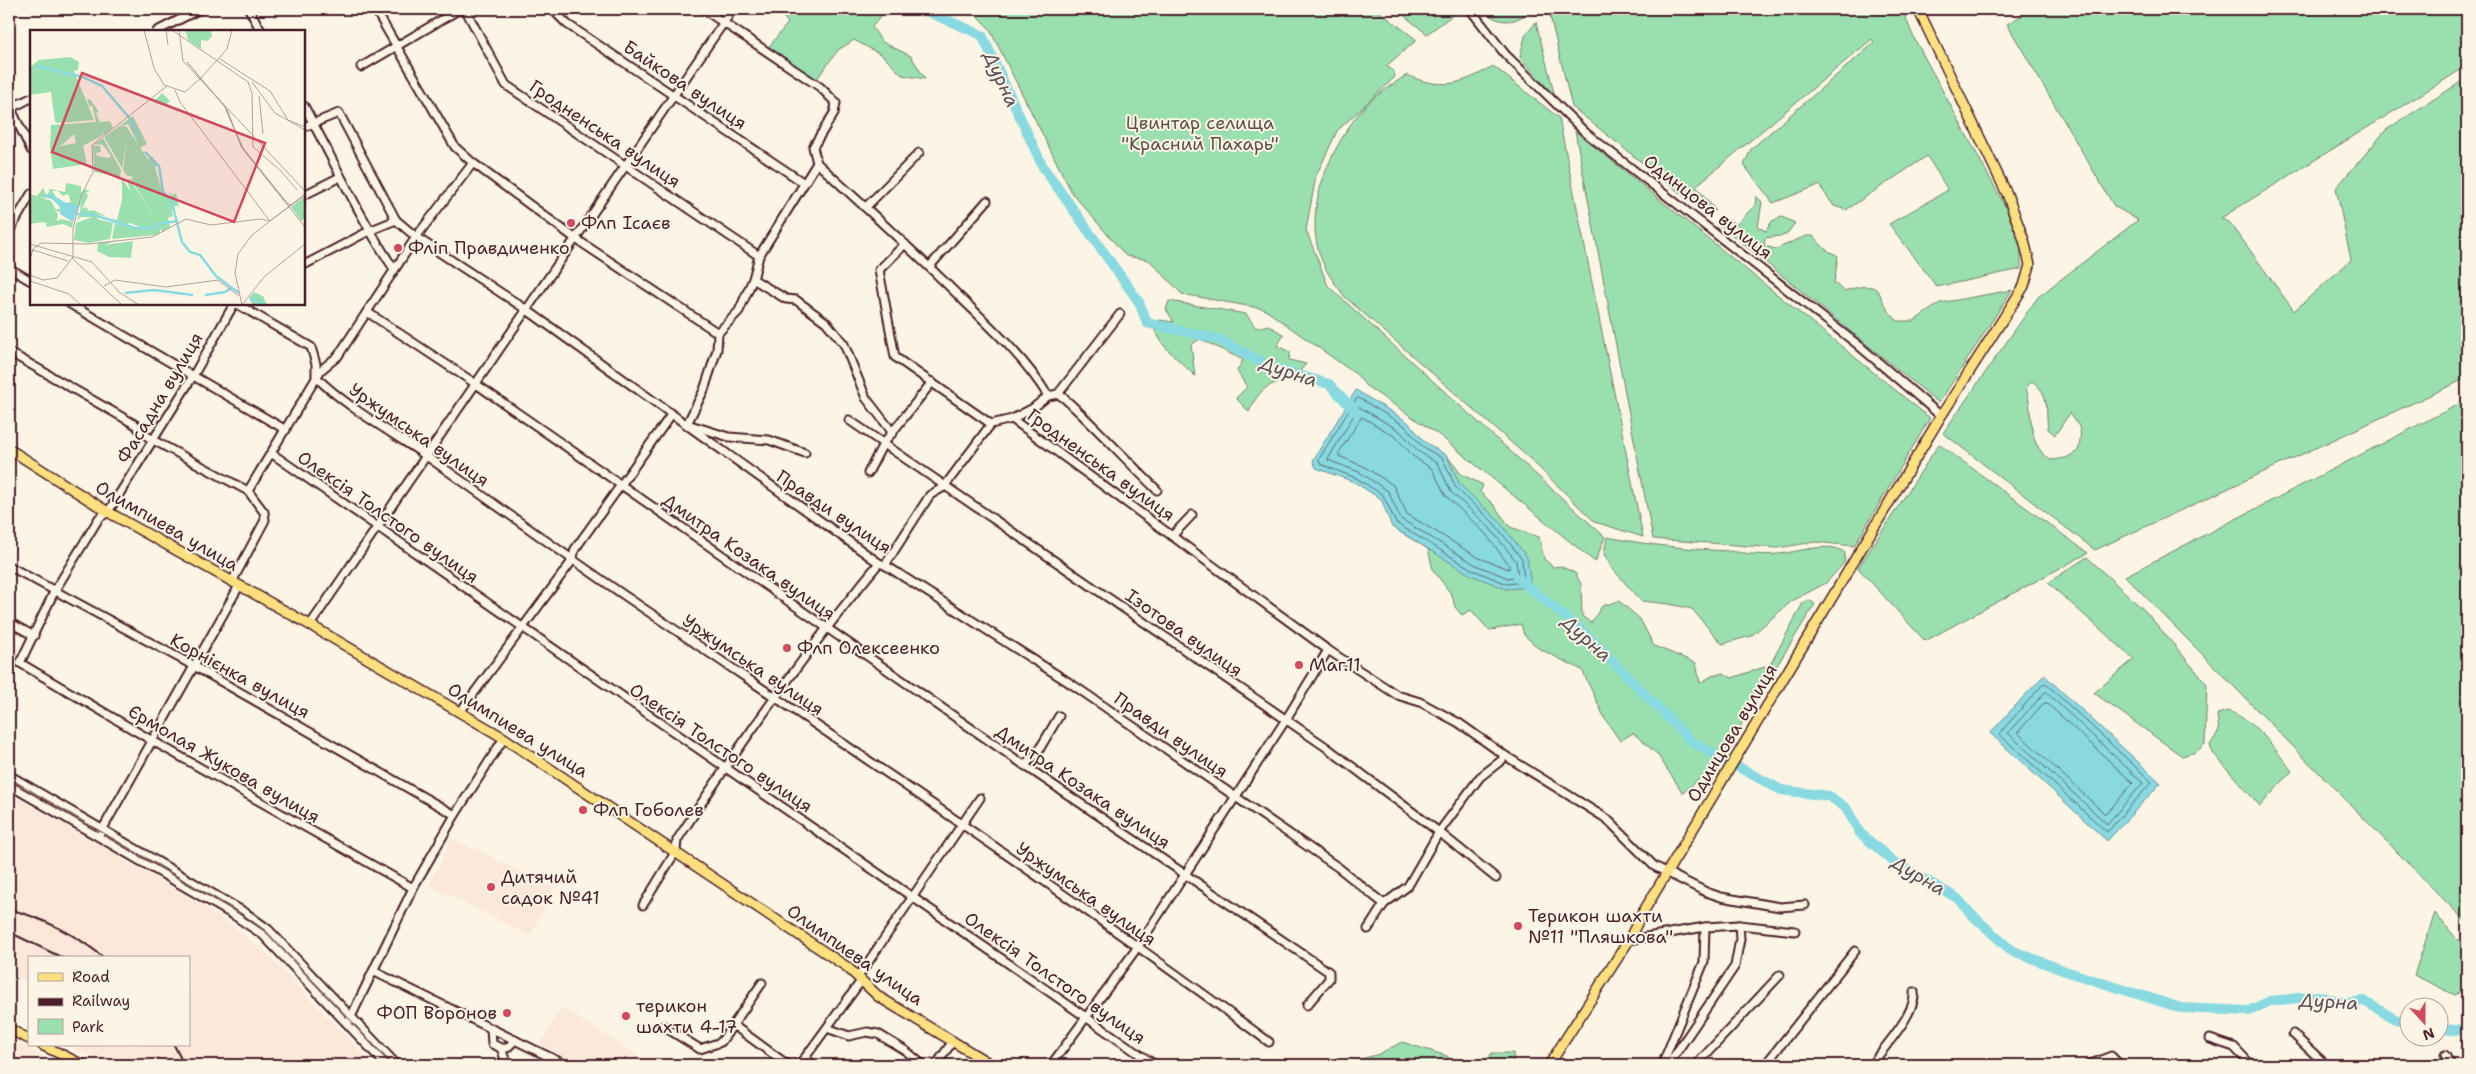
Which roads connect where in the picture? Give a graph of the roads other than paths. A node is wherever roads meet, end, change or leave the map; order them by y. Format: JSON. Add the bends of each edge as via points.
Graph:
{"nodes":[{"id":1,"x":200,"y":9,"type":"edge"},
{"id":2,"x":249,"y":9,"type":"edge"},
{"id":3,"x":375,"y":9,"type":"edge"},
{"id":4,"x":460,"y":9,"type":"edge"},
{"id":5,"x":465,"y":9,"type":"edge"},
{"id":6,"x":552,"y":9,"type":"edge"},
{"id":7,"x":703,"y":9,"type":"edge"},
{"id":8,"x":733,"y":9,"type":"edge"},
{"id":9,"x":1470,"y":9,"type":"edge"},
{"id":10,"x":1918,"y":9,"type":"edge"},
{"id":11,"x":724,"y":23,"type":"junction"},
{"id":12,"x":159,"y":30,"type":"edge"},
{"id":13,"x":260,"y":30,"type":"edge"},
{"id":14,"x":395,"y":47,"type":"junction"},
{"id":15,"x":361,"y":67,"type":"dead end"},
{"id":16,"x":675,"y":96,"type":"junction"},
{"id":17,"x":30,"y":99,"type":"edge"},
{"id":18,"x":305,"y":108,"type":"edge"},
{"id":19,"x":9,"y":110,"type":"edge"},
{"id":20,"x":313,"y":122,"type":"junction"},
{"id":21,"x":305,"y":126,"type":"edge"},
{"id":22,"x":30,"y":148,"type":"edge"},
{"id":23,"x":919,"y":153,"type":"dead end"},
{"id":24,"x":473,"y":163,"type":"junction"},
{"id":25,"x":817,"y":163,"type":"junction"},
{"id":26,"x":625,"y":166,"type":"junction"},
{"id":27,"x":340,"y":177,"type":"junction"},
{"id":28,"x":804,"y":183,"type":"junction"},
{"id":29,"x":305,"y":194,"type":"edge"},
{"id":30,"x":30,"y":196,"type":"edge"},
{"id":31,"x":987,"y":201,"type":"dead end"},
{"id":32,"x":866,"y":207,"type":"junction"},
{"id":33,"x":396,"y":220,"type":"junction"},
{"id":34,"x":369,"y":231,"type":"junction"},
{"id":35,"x":9,"y":232,"type":"edge"},
{"id":36,"x":416,"y":237,"type":"junction"},
{"id":37,"x":576,"y":239,"type":"junction"},
{"id":38,"x":905,"y":244,"type":"junction"},
{"id":39,"x":759,"y":256,"type":"junction"},
{"id":40,"x":305,"y":264,"type":"edge"},
{"id":41,"x":930,"y":266,"type":"junction"},
{"id":42,"x":9,"y":268,"type":"edge"},
{"id":43,"x":394,"y":269,"type":"junction"},
{"id":44,"x":753,"y":279,"type":"junction"},
{"id":45,"x":30,"y":280,"type":"edge"},
{"id":46,"x":72,"y":305,"type":"edge"},
{"id":47,"x":235,"y":305,"type":"edge"},
{"id":48,"x":238,"y":305,"type":"edge"},
{"id":49,"x":527,"y":310,"type":"junction"},
{"id":50,"x":367,"y":312,"type":"junction"},
{"id":51,"x":1120,"y":314,"type":"dead end"},
{"id":52,"x":718,"y":333,"type":"junction"},
{"id":53,"x":9,"y":352,"type":"edge"},
{"id":54,"x":193,"y":376,"type":"junction"},
{"id":55,"x":316,"y":377,"type":"junction"},
{"id":56,"x":932,"y":382,"type":"junction"},
{"id":57,"x":476,"y":384,"type":"junction"},
{"id":58,"x":1058,"y":394,"type":"junction"},
{"id":59,"x":1048,"y":396,"type":"junction"},
{"id":60,"x":670,"y":415,"type":"junction"},
{"id":61,"x":1941,"y":416,"type":"junction"},
{"id":62,"x":1012,"y":419,"type":"junction"},
{"id":63,"x":849,"y":420,"type":"dead end"},
{"id":64,"x":687,"y":424,"type":"junction"},
{"id":65,"x":991,"y":424,"type":"junction"},
{"id":66,"x":286,"y":430,"type":"junction"},
{"id":67,"x":893,"y":433,"type":"junction"},
{"id":68,"x":153,"y":440,"type":"junction"},
{"id":69,"x":884,"y":444,"type":"junction"},
{"id":70,"x":9,"y":449,"type":"edge"},
{"id":71,"x":805,"y":453,"type":"dead end"},
{"id":72,"x":271,"y":454,"type":"junction"},
{"id":73,"x":424,"y":455,"type":"junction"},
{"id":74,"x":868,"y":473,"type":"dead end"},
{"id":75,"x":619,"y":485,"type":"junction"},
{"id":76,"x":944,"y":487,"type":"junction"},
{"id":77,"x":1157,"y":490,"type":"dead end"},
{"id":78,"x":248,"y":491,"type":"junction"},
{"id":79,"x":108,"y":512,"type":"junction"},
{"id":80,"x":1192,"y":516,"type":"dead end"},
{"id":81,"x":376,"y":526,"type":"junction"},
{"id":82,"x":1172,"y":536,"type":"junction"},
{"id":83,"x":572,"y":561,"type":"junction"},
{"id":84,"x":882,"y":564,"type":"junction"},
{"id":85,"x":9,"y":566,"type":"edge"},
{"id":86,"x":236,"y":584,"type":"junction"},
{"id":87,"x":54,"y":592,"type":"junction"},
{"id":88,"x":9,"y":622,"type":"edge"},
{"id":89,"x":310,"y":625,"type":"junction"},
{"id":90,"x":521,"y":628,"type":"junction"},
{"id":91,"x":825,"y":628,"type":"junction"},
{"id":92,"x":34,"y":636,"type":"junction"},
{"id":93,"x":1328,"y":650,"type":"junction"},
{"id":94,"x":20,"y":663,"type":"joint"},
{"id":95,"x":194,"y":666,"type":"junction"},
{"id":96,"x":774,"y":696,"type":"junction"},
{"id":97,"x":460,"y":712,"type":"junction"},
{"id":98,"x":1059,"y":716,"type":"dead end"},
{"id":99,"x":1285,"y":721,"type":"junction"},
{"id":100,"x":504,"y":738,"type":"junction"},
{"id":101,"x":151,"y":740,"type":"junction"},
{"id":102,"x":1504,"y":755,"type":"junction"},
{"id":103,"x":1024,"y":765,"type":"junction"},
{"id":104,"x":724,"y":768,"type":"junction"},
{"id":105,"x":9,"y":775,"type":"edge"},
{"id":106,"x":9,"y":786,"type":"edge"},
{"id":107,"x":980,"y":798,"type":"dead end"},
{"id":108,"x":1236,"y":798,"type":"junction"},
{"id":109,"x":455,"y":815,"type":"junction"},
{"id":110,"x":961,"y":825,"type":"junction"},
{"id":111,"x":102,"y":830,"type":"junction"},
{"id":112,"x":1440,"y":832,"type":"junction"},
{"id":113,"x":98,"y":837,"type":"junction"},
{"id":114,"x":676,"y":851,"type":"junction"},
{"id":115,"x":1666,"y":873,"type":"junction"},
{"id":116,"x":1185,"y":875,"type":"junction"},
{"id":117,"x":1496,"y":878,"type":"dead end"},
{"id":118,"x":413,"y":888,"type":"junction"},
{"id":119,"x":912,"y":897,"type":"junction"},
{"id":120,"x":1384,"y":904,"type":"junction"},
{"id":121,"x":643,"y":905,"type":"dead end"},
{"id":122,"x":1805,"y":905,"type":"dead end"},
{"id":123,"x":1739,"y":925,"type":"junction"},
{"id":124,"x":1705,"y":927,"type":"junction"},
{"id":125,"x":1368,"y":929,"type":"dead end"},
{"id":126,"x":1795,"y":931,"type":"dead end"},
{"id":127,"x":1629,"y":940,"type":"junction"},
{"id":128,"x":1137,"y":948,"type":"junction"},
{"id":129,"x":1856,"y":951,"type":"dead end"},
{"id":130,"x":374,"y":972,"type":"junction"},
{"id":131,"x":1780,"y":975,"type":"dead end"},
{"id":132,"x":860,"y":979,"type":"junction"},
{"id":133,"x":762,"y":983,"type":"dead end"},
{"id":134,"x":1914,"y":992,"type":"dead end"},
{"id":135,"x":1307,"y":1005,"type":"dead end"},
{"id":136,"x":1086,"y":1018,"type":"junction"},
{"id":137,"x":349,"y":1020,"type":"junction"},
{"id":138,"x":663,"y":1026,"type":"dead end"},
{"id":139,"x":733,"y":1026,"type":"junction"},
{"id":140,"x":827,"y":1028,"type":"junction"},
{"id":141,"x":9,"y":1029,"type":"edge"},
{"id":142,"x":492,"y":1029,"type":"junction"},
{"id":143,"x":1674,"y":1034,"type":"junction"},
{"id":144,"x":2293,"y":1034,"type":"dead end"},
{"id":145,"x":28,"y":1038,"type":"edge"},
{"id":146,"x":2210,"y":1039,"type":"dead end"},
{"id":147,"x":515,"y":1040,"type":"junction"},
{"id":148,"x":953,"y":1042,"type":"junction"},
{"id":149,"x":1269,"y":1042,"type":"dead end"},
{"id":150,"x":1684,"y":1042,"type":"junction"},
{"id":151,"x":44,"y":1046,"type":"edge"},
{"id":152,"x":501,"y":1048,"type":"junction"},
{"id":153,"x":2444,"y":1055,"type":"dead end"},
{"id":154,"x":804,"y":1059,"type":"junction"},
{"id":155,"x":83,"y":1065,"type":"edge"},
{"id":156,"x":386,"y":1065,"type":"edge"},
{"id":157,"x":397,"y":1065,"type":"edge"},
{"id":158,"x":506,"y":1065,"type":"edge"},
{"id":159,"x":566,"y":1065,"type":"edge"},
{"id":160,"x":788,"y":1065,"type":"edge"},
{"id":161,"x":797,"y":1065,"type":"edge"},
{"id":162,"x":816,"y":1065,"type":"edge"},
{"id":163,"x":923,"y":1065,"type":"edge"},
{"id":164,"x":936,"y":1065,"type":"edge"},
{"id":165,"x":992,"y":1065,"type":"edge"},
{"id":166,"x":1051,"y":1065,"type":"edge"},
{"id":167,"x":1156,"y":1065,"type":"edge"},
{"id":168,"x":1549,"y":1065,"type":"edge"},
{"id":169,"x":1662,"y":1065,"type":"edge"},
{"id":170,"x":1668,"y":1065,"type":"edge"},
{"id":171,"x":1696,"y":1065,"type":"edge"},
{"id":172,"x":1765,"y":1065,"type":"edge"},
{"id":173,"x":1871,"y":1065,"type":"edge"},
{"id":174,"x":2088,"y":1065,"type":"edge"},
{"id":175,"x":2120,"y":1065,"type":"edge"},
{"id":176,"x":2252,"y":1065,"type":"edge"},
{"id":177,"x":2326,"y":1065,"type":"edge"},
{"id":178,"x":2452,"y":1065,"type":"edge"}],
"edges":[{"from":1,"to":12,"type":"street"},
{"from":2,"to":13,"type":"street"},
{"from":3,"to":14,"type":"street"},
{"from":4,"to":14,"type":"street"},
{"from":5,"to":26,"type":"street","name":"Гродненська вулиця","via":[[506,85]]},
{"from":6,"to":16,"type":"street","name":"Байкова вулиця","via":[[567,24]]},
{"from":7,"to":11,"type":"street"},
{"from":8,"to":11,"type":"street"},
{"from":9,"to":61,"type":"street","name":"Одинцова вулиця","via":[[1505,54],[1586,133],[1857,344]]},
{"from":10,"to":61,"type":"main road","name":"Одинцова вулиця","via":[[2006,194],[2030,265],[2024,286]]},
{"from":11,"to":16,"type":"street"},
{"from":11,"to":25,"type":"street","via":[[820,87],[836,103],[834,113],[813,147]]},
{"from":14,"to":15,"type":"street"},
{"from":14,"to":24,"type":"street","via":[[455,146]]},
{"from":16,"to":26,"type":"street"},
{"from":16,"to":28,"type":"street","name":"Байкова вулиця"},
{"from":17,"to":19,"type":"street"},
{"from":18,"to":20,"type":"street"},
{"from":19,"to":22,"type":"street"},
{"from":20,"to":21,"type":"street"},
{"from":20,"to":27,"type":"street"},
{"from":20,"to":33,"type":"street","name":"Правди вулиця","via":[[339,113]]},
{"from":23,"to":32,"type":"street"},
{"from":24,"to":36,"type":"street"},
{"from":24,"to":37,"type":"street"},
{"from":25,"to":28,"type":"street"},
{"from":25,"to":32,"type":"street"},
{"from":26,"to":37,"type":"street"},
{"from":26,"to":39,"type":"street","name":"Гродненська вулиця"},
{"from":27,"to":29,"type":"street"},
{"from":27,"to":34,"type":"street"},
{"from":28,"to":39,"type":"street"},
{"from":30,"to":35,"type":"street"},
{"from":31,"to":41,"type":"street"},
{"from":32,"to":38,"type":"street"},
{"from":33,"to":34,"type":"street"},
{"from":33,"to":36,"type":"street","name":"Правди вулиця"},
{"from":34,"to":40,"type":"street"},
{"from":34,"to":43,"type":"street"},
{"from":36,"to":43,"type":"street"},
{"from":36,"to":49,"type":"street","name":"Правди вулиця"},
{"from":37,"to":49,"type":"street"},
{"from":37,"to":52,"type":"street"},
{"from":38,"to":41,"type":"street"},
{"from":38,"to":56,"type":"street","via":[[879,270],[895,356]]},
{"from":39,"to":44,"type":"street"},
{"from":41,"to":59,"type":"street","via":[[1030,368]]},
{"from":42,"to":45,"type":"street"},
{"from":43,"to":50,"type":"street"},
{"from":44,"to":52,"type":"street","via":[[739,311]]},
{"from":44,"to":67,"type":"street","via":[[786,298],[796,300],[826,322],[844,344],[866,398]]},
{"from":46,"to":54,"type":"street"},
{"from":47,"to":54,"type":"street","name":"Фасадна вулиця"},
{"from":48,"to":55,"type":"street","via":[[310,347],[316,364]]},
{"from":49,"to":57,"type":"street"},
{"from":49,"to":60,"type":"street","name":"Правди вулиця"},
{"from":50,"to":55,"type":"street","via":[[338,356]]},
{"from":50,"to":57,"type":"street","name":"Дмитра Козака вулиця"},
{"from":51,"to":58,"type":"street"},
{"from":52,"to":64,"type":"street","via":[[717,350],[704,390]]},
{"from":53,"to":68,"type":"street","via":[[136,425]]},
{"from":54,"to":66,"type":"street"},
{"from":54,"to":68,"type":"street","name":"Фасадна вулиця"},
{"from":55,"to":66,"type":"street"},
{"from":55,"to":73,"type":"street","name":"Уржумська вулиця","via":[[332,392]]},
{"from":56,"to":65,"type":"street"},
{"from":56,"to":67,"type":"street"},
{"from":57,"to":73,"type":"street"},
{"from":57,"to":75,"type":"street","name":"Дмитра Козака вулиця"},
{"from":58,"to":59,"type":"street"},
{"from":58,"to":77,"type":"street","via":[[1103,434]]},
{"from":59,"to":62,"type":"street"},
{"from":60,"to":64,"type":"street","name":"Правди вулиця"},
{"from":60,"to":75,"type":"street"},
{"from":61,"to":115,"type":"main road","name":"Одинцова вулиця"},
{"from":62,"to":65,"type":"street"},
{"from":62,"to":82,"type":"street","name":"Гродненська вулиця"},
{"from":63,"to":69,"type":"street","name":"Ізотова вулиця"},
{"from":64,"to":71,"type":"street","via":[[729,437],[769,440]]},
{"from":64,"to":84,"type":"street","name":"Правди вулиця"},
{"from":65,"to":76,"type":"street"},
{"from":66,"to":72,"type":"street"},
{"from":67,"to":69,"type":"street"},
{"from":68,"to":78,"type":"street"},
{"from":68,"to":79,"type":"street","name":"Фасадна вулиця"},
{"from":69,"to":74,"type":"street"},
{"from":69,"to":76,"type":"street","name":"Ізотова вулиця"},
{"from":70,"to":79,"type":"main road","name":"Олимпиева улица"},
{"from":72,"to":78,"type":"street"},
{"from":72,"to":81,"type":"street","name":"Олексія Толстого вулиця"},
{"from":73,"to":81,"type":"street"},
{"from":73,"to":83,"type":"street","name":"Уржумська вулиця"},
{"from":75,"to":83,"type":"street","via":[[575,549]]},
{"from":75,"to":91,"type":"street","name":"Дмитра Козака вулиця"},
{"from":76,"to":84,"type":"street","via":[[930,495]]},
{"from":76,"to":99,"type":"street","name":"Ізотова вулиця"},
{"from":78,"to":86,"type":"street","via":[[264,512],[265,520]]},
{"from":79,"to":86,"type":"main road","name":"Олимпиева улица"},
{"from":79,"to":87,"type":"street","name":"Фасадна вулиця","via":[[99,518]]},
{"from":80,"to":82,"type":"street"},
{"from":81,"to":89,"type":"street"},
{"from":81,"to":90,"type":"street","name":"Олексія Толстого вулиця"},
{"from":82,"to":93,"type":"street","name":"Гродненська вулиця"},
{"from":83,"to":90,"type":"street"},
{"from":83,"to":96,"type":"street","name":"Уржумська вулиця"},
{"from":84,"to":91,"type":"street"},
{"from":84,"to":108,"type":"street","name":"Правди вулиця","via":[[1073,685]]},
{"from":85,"to":87,"type":"street","name":"Корнієнка вулиця"},
{"from":86,"to":89,"type":"main road","name":"Олимпиева улица"},
{"from":86,"to":95,"type":"street"},
{"from":87,"to":92,"type":"street","name":"Фасадна вулиця"},
{"from":87,"to":95,"type":"street","name":"Корнієнка вулиця"},
{"from":88,"to":92,"type":"street"},
{"from":89,"to":97,"type":"main road","name":"Олимпиева улица"},
{"from":90,"to":97,"type":"street"},
{"from":90,"to":104,"type":"street","name":"Олексія Толстого вулиця"},
{"from":91,"to":96,"type":"street"},
{"from":91,"to":103,"type":"street","name":"Дмитра Козака вулиця"},
{"from":92,"to":94,"type":"street","name":"Фасадна вулиця"},
{"from":93,"to":99,"type":"street"},
{"from":93,"to":102,"type":"street","name":"Гродненська вулиця","via":[[1397,695],[1420,702],[1459,723]]},
{"from":94,"to":101,"type":"street","name":"Єрмолая Жукова вулиця"},
{"from":95,"to":101,"type":"street"},
{"from":95,"to":109,"type":"street","name":"Корнієнка вулиця"},
{"from":96,"to":104,"type":"street"},
{"from":96,"to":110,"type":"street","name":"Уржумська вулиця"},
{"from":97,"to":100,"type":"main road","name":"Олимпиева улица"},
{"from":98,"to":103,"type":"street","via":[[1036,754]]},
{"from":99,"to":108,"type":"street"},
{"from":99,"to":112,"type":"street","name":"Ізотова вулиця","via":[[1326,747]]},
{"from":100,"to":109,"type":"street"},
{"from":100,"to":114,"type":"main road","name":"Олимпиева улица"},
{"from":101,"to":111,"type":"street"},
{"from":101,"to":118,"type":"street","name":"Єрмолая Жукова вулиця"},
{"from":102,"to":112,"type":"street","via":[[1480,778]]},
{"from":102,"to":115,"type":"street","name":"Гродненська вулиця","via":[[1607,819],[1654,866]]},
{"from":103,"to":116,"type":"street","name":"Дмитра Козака вулиця"},
{"from":104,"to":114,"type":"street","via":[[677,840]]},
{"from":104,"to":119,"type":"street","name":"Олексія Толстого вулиця"},
{"from":105,"to":111,"type":"street"},
{"from":106,"to":113,"type":"street"},
{"from":107,"to":110,"type":"street"},
{"from":108,"to":116,"type":"street"},
{"from":108,"to":120,"type":"street","name":"Правди вулиця","via":[[1339,868]]},
{"from":109,"to":118,"type":"street"},
{"from":110,"to":119,"type":"street"},
{"from":110,"to":128,"type":"street","name":"Уржумська вулиця"},
{"from":111,"to":113,"type":"street"},
{"from":111,"to":137,"type":"street","via":[[268,929]]},
{"from":112,"to":117,"type":"street","name":"Ізотова вулиця"},
{"from":112,"to":120,"type":"street","via":[[1408,886]]},
{"from":113,"to":137,"type":"street","via":[[263,935]]},
{"from":114,"to":121,"type":"street"},
{"from":114,"to":132,"type":"main road","name":"Олимпиева улица"},
{"from":115,"to":122,"type":"street","name":"Гродненська вулиця","via":[[1721,897],[1772,906]]},
{"from":115,"to":127,"type":"main road","name":"Одинцова вулиця"},
{"from":116,"to":128,"type":"street"},
{"from":116,"to":135,"type":"street","name":"Дмитра Козака вулиця","via":[[1329,972],[1330,978]]},
{"from":118,"to":130,"type":"street"},
{"from":119,"to":132,"type":"street"},
{"from":119,"to":136,"type":"street","name":"Олексія Толстого вулиця"},
{"from":120,"to":125,"type":"street"},
{"from":123,"to":124,"type":"street"},
{"from":123,"to":126,"type":"street"},
{"from":123,"to":150,"type":"street","via":[[1735,966]]},
{"from":124,"to":127,"type":"street"},
{"from":124,"to":143,"type":"street","via":[[1704,962]]},
{"from":127,"to":168,"type":"main road","name":"Одинцова вулиця"},
{"from":128,"to":136,"type":"street"},
{"from":128,"to":149,"type":"street","name":"Уржумська вулиця"},
{"from":129,"to":172,"type":"street"},
{"from":130,"to":137,"type":"street"},
{"from":130,"to":142,"type":"street"},
{"from":131,"to":171,"type":"street"},
{"from":132,"to":140,"type":"street"},
{"from":132,"to":148,"type":"main road","name":"Олимпиева улица","via":[[879,997]]},
{"from":133,"to":139,"type":"street"},
{"from":134,"to":173,"type":"street","via":[[1914,1002],[1908,1013]]},
{"from":136,"to":166,"type":"street"},
{"from":136,"to":167,"type":"street","name":"Олексія Толстого вулиця"},
{"from":137,"to":156,"type":"street"},
{"from":137,"to":157,"type":"street"},
{"from":138,"to":139,"type":"street","via":[[700,1049],[721,1042]]},
{"from":139,"to":160,"type":"street"},
{"from":140,"to":154,"type":"street"},
{"from":140,"to":163,"type":"street","via":[[849,1036],[867,1032],[878,1034]]},
{"from":141,"to":145,"type":"main road"},
{"from":142,"to":147,"type":"street"},
{"from":142,"to":152,"type":"street","via":[[492,1044]]},
{"from":143,"to":150,"type":"street"},
{"from":143,"to":169,"type":"street"},
{"from":144,"to":177,"type":"street"},
{"from":146,"to":176,"type":"street","via":[[2234,1047]]},
{"from":147,"to":152,"type":"street","via":[[507,1048]]},
{"from":147,"to":159,"type":"street"},
{"from":148,"to":164,"type":"street"},
{"from":148,"to":165,"type":"main road","name":"Олимпиева улица"},
{"from":150,"to":170,"type":"street"},
{"from":151,"to":155,"type":"main road"},
{"from":152,"to":158,"type":"street"},
{"from":153,"to":178,"type":"street"},
{"from":154,"to":161,"type":"street"},
{"from":154,"to":162,"type":"street"},
{"from":174,"to":175,"type":"street","via":[[2111,1056]]}]}
